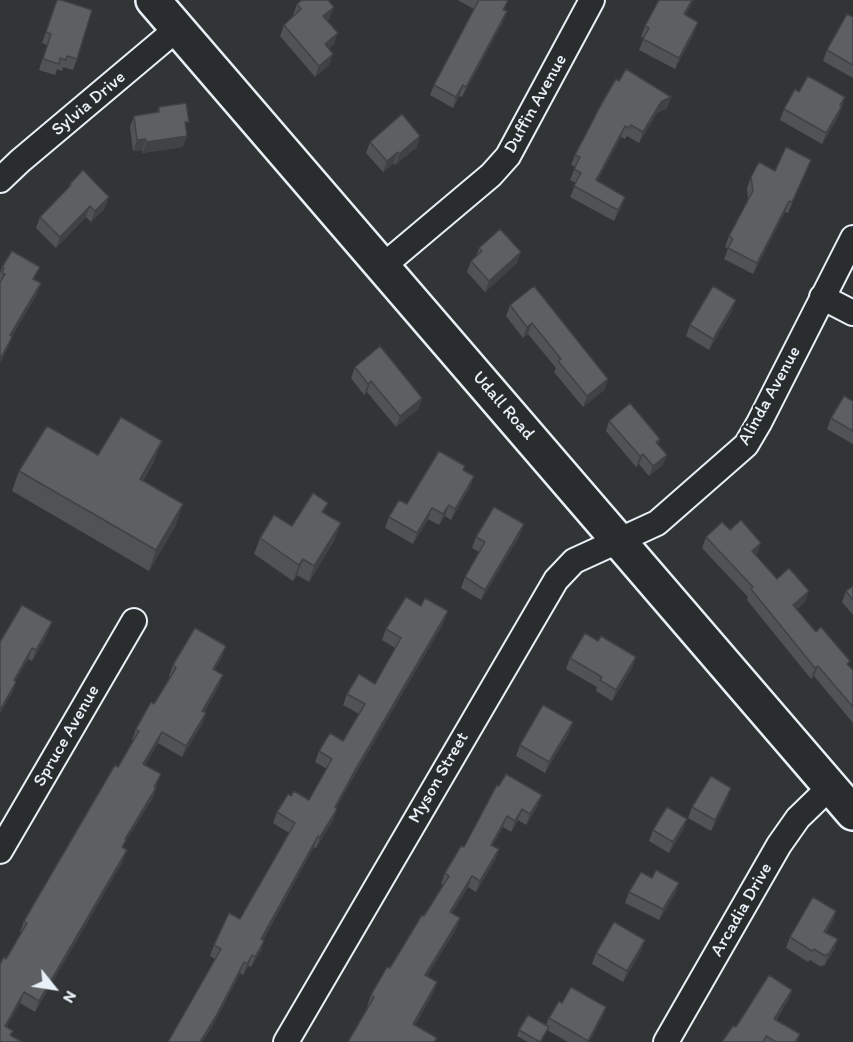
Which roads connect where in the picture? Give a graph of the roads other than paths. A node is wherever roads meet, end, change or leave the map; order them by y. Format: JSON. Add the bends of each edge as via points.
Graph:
{"nodes":[{"id":1,"x":153,"y":0,"type":"edge"},
{"id":2,"x":592,"y":0,"type":"edge"},
{"id":3,"x":178,"y":28,"type":"junction"},
{"id":4,"x":0,"y":180,"type":"edge"},
{"id":5,"x":853,"y":238,"type":"edge"},
{"id":6,"x":383,"y":266,"type":"junction"},
{"id":7,"x":822,"y":297,"type":"junction"},
{"id":8,"x":853,"y":313,"type":"edge"},
{"id":9,"x":618,"y":540,"type":"junction"},
{"id":10,"x":134,"y":621,"type":"dead end"},
{"id":11,"x":830,"y":787,"type":"junction"},
{"id":12,"x":853,"y":813,"type":"edge"},
{"id":13,"x":0,"y":850,"type":"edge"},
{"id":14,"x":286,"y":1042,"type":"edge"},
{"id":15,"x":666,"y":1042,"type":"edge"}],
"edges":[{"from":1,"to":3,"type":"main road","name":"Udall Road"},
{"from":2,"to":6,"type":"street","name":"Duffin Avenue","via":[[508,156],[491,175]]},
{"from":3,"to":4,"type":"street","name":"Sylvia Drive"},
{"from":3,"to":6,"type":"main road","name":"Udall Road"},
{"from":5,"to":7,"type":"street","name":"Alinda Avenue"},
{"from":6,"to":9,"type":"main road","name":"Udall Road"},
{"from":7,"to":8,"type":"street"},
{"from":7,"to":9,"type":"street","name":"Alinda Avenue","via":[[746,446],[657,523]]},
{"from":9,"to":11,"type":"main road","name":"Udall Road"},
{"from":9,"to":14,"type":"street","name":"Myson Street","via":[[574,561],[548,590]]},
{"from":10,"to":13,"type":"street","name":"Spruce Avenue"},
{"from":11,"to":12,"type":"main road","name":"Udall Road"},
{"from":11,"to":15,"type":"street","name":"Arcadia Drive","via":[[798,818],[779,845]]}]}
